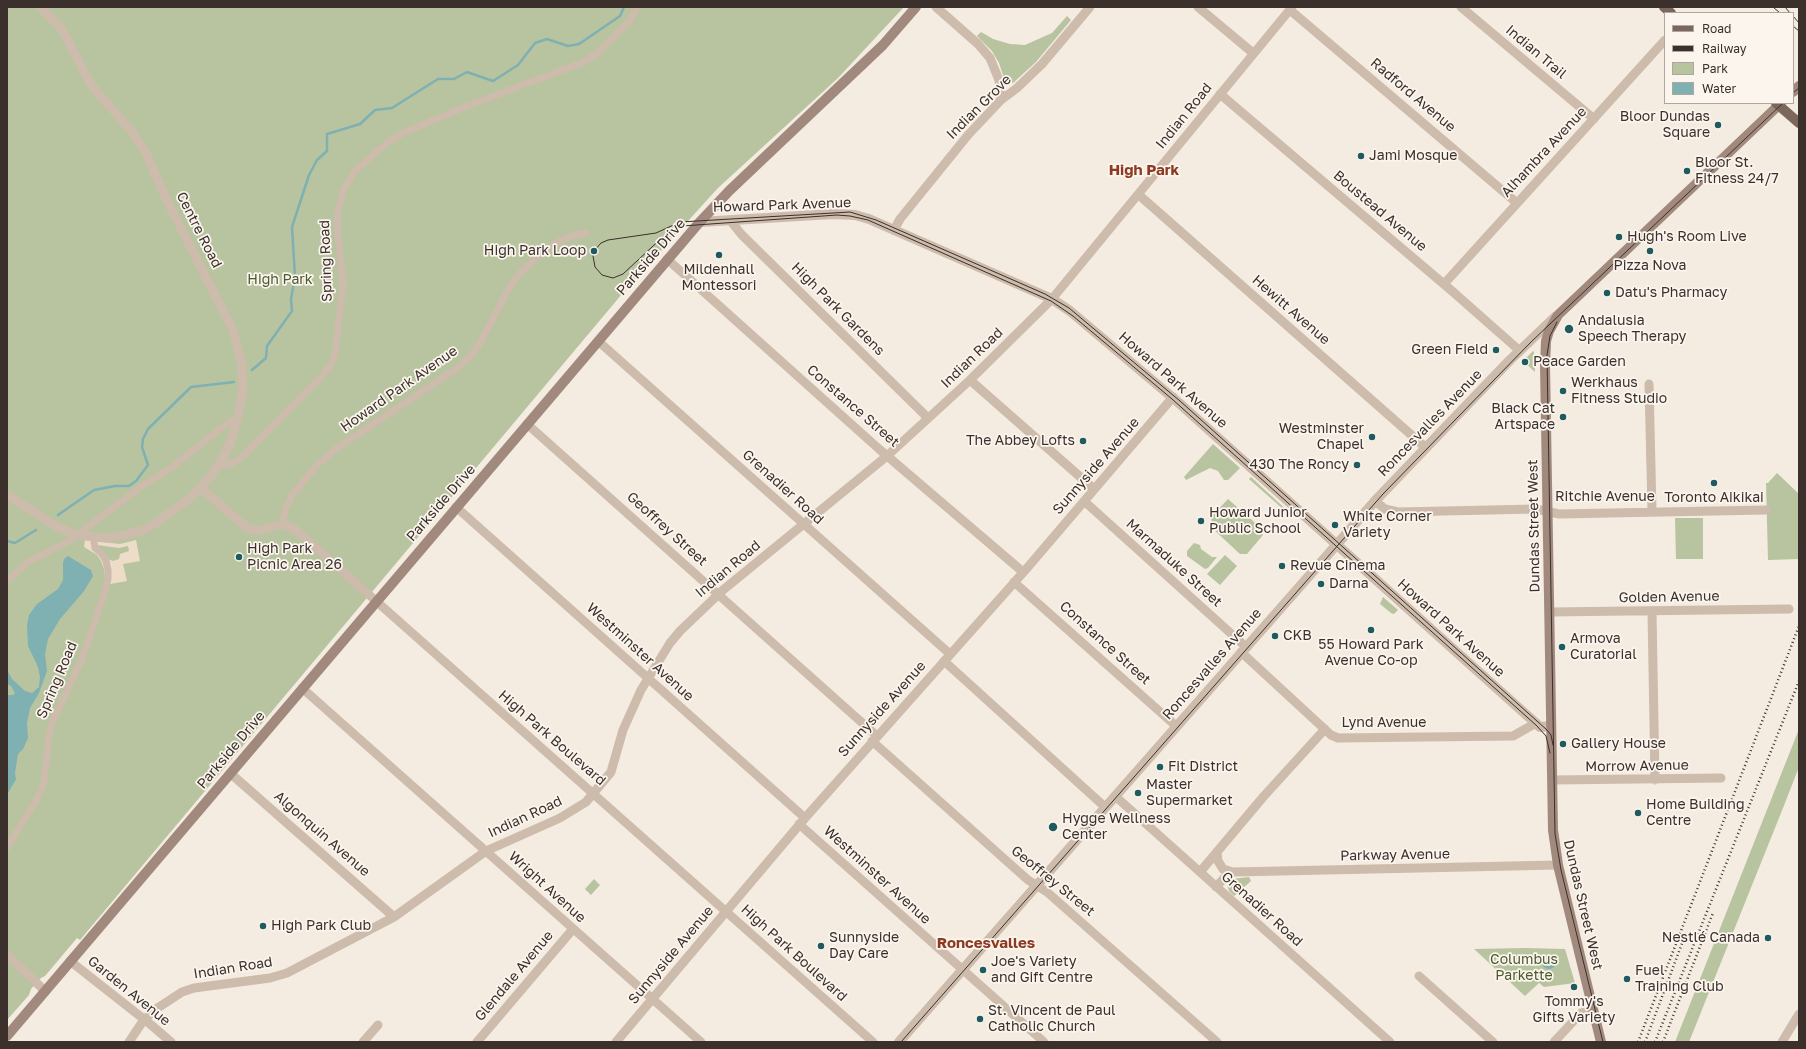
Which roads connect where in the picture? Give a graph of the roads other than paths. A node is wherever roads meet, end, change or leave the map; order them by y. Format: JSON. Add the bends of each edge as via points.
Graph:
{"nodes":[{"id":1,"x":40,"y":7,"type":"edge"},
{"id":2,"x":638,"y":7,"type":"edge"},
{"id":3,"x":916,"y":7,"type":"edge"},
{"id":4,"x":936,"y":7,"type":"edge"},
{"id":5,"x":1090,"y":7,"type":"edge"},
{"id":6,"x":1198,"y":7,"type":"edge"},
{"id":7,"x":1461,"y":7,"type":"edge"},
{"id":8,"x":1291,"y":8,"type":"edge"},
{"id":9,"x":1664,"y":41,"type":"edge"},
{"id":10,"x":1253,"y":53,"type":"junction"},
{"id":11,"x":1220,"y":94,"type":"junction"},
{"id":12,"x":1001,"y":100,"type":"junction"},
{"id":13,"x":1779,"y":104,"type":"edge"},
{"id":14,"x":1594,"y":119,"type":"junction"},
{"id":15,"x":1799,"y":123,"type":"edge"},
{"id":16,"x":1138,"y":195,"type":"junction"},
{"id":17,"x":1517,"y":203,"type":"junction"},
{"id":18,"x":730,"y":220,"type":"junction"},
{"id":19,"x":700,"y":222,"type":"junction"},
{"id":20,"x":894,"y":230,"type":"junction"},
{"id":21,"x":586,"y":233,"type":"dead end"},
{"id":22,"x":667,"y":259,"type":"junction"},
{"id":23,"x":1444,"y":284,"type":"junction"},
{"id":24,"x":1052,"y":300,"type":"junction"},
{"id":25,"x":1558,"y":315,"type":"junction"},
{"id":26,"x":598,"y":341,"type":"junction"},
{"id":27,"x":1520,"y":351,"type":"junction"},
{"id":28,"x":970,"y":380,"type":"junction"},
{"id":29,"x":1649,"y":384,"type":"dead end"},
{"id":30,"x":1173,"y":398,"type":"junction"},
{"id":31,"x":928,"y":418,"type":"junction"},
{"id":32,"x":230,"y":421,"type":"dead end"},
{"id":33,"x":527,"y":424,"type":"junction"},
{"id":34,"x":1425,"y":447,"type":"junction"},
{"id":35,"x":887,"y":456,"type":"junction"},
{"id":36,"x":218,"y":465,"type":"junction"},
{"id":37,"x":201,"y":488,"type":"junction"},
{"id":38,"x":1094,"y":489,"type":"junction"},
{"id":39,"x":7,"y":495,"type":"edge"},
{"id":40,"x":1375,"y":500,"type":"junction"},
{"id":41,"x":1084,"y":501,"type":"junction"},
{"id":42,"x":456,"y":507,"type":"junction"},
{"id":43,"x":1766,"y":510,"type":"dead end"},
{"id":44,"x":1547,"y":511,"type":"junction"},
{"id":45,"x":1652,"y":511,"type":"junction"},
{"id":46,"x":282,"y":524,"type":"junction"},
{"id":47,"x":804,"y":524,"type":"junction"},
{"id":48,"x":82,"y":531,"type":"dead end"},
{"id":49,"x":71,"y":540,"type":"dead end"},
{"id":50,"x":93,"y":540,"type":"junction"},
{"id":51,"x":1337,"y":544,"type":"junction"},
{"id":52,"x":1023,"y":572,"type":"junction"},
{"id":53,"x":7,"y":581,"type":"edge"},
{"id":54,"x":1014,"y":582,"type":"junction"},
{"id":55,"x":718,"y":594,"type":"junction"},
{"id":56,"x":376,"y":601,"type":"junction"},
{"id":57,"x":1789,"y":609,"type":"dead end"},
{"id":58,"x":1550,"y":612,"type":"junction"},
{"id":59,"x":1652,"y":612,"type":"junction"},
{"id":60,"x":1244,"y":649,"type":"junction"},
{"id":61,"x":950,"y":654,"type":"junction"},
{"id":62,"x":944,"y":661,"type":"junction"},
{"id":63,"x":648,"y":677,"type":"junction"},
{"id":64,"x":302,"y":688,"type":"junction"},
{"id":65,"x":1536,"y":723,"type":"junction"},
{"id":66,"x":1176,"y":726,"type":"junction"},
{"id":67,"x":1551,"y":726,"type":"junction"},
{"id":68,"x":1325,"y":729,"type":"junction"},
{"id":69,"x":875,"y":739,"type":"junction"},
{"id":70,"x":230,"y":773,"type":"junction"},
{"id":71,"x":1722,"y":778,"type":"dead end"},
{"id":72,"x":1553,"y":780,"type":"junction"},
{"id":73,"x":1655,"y":780,"type":"junction"},
{"id":74,"x":594,"y":793,"type":"junction"},
{"id":75,"x":1115,"y":796,"type":"junction"},
{"id":76,"x":1105,"y":807,"type":"junction"},
{"id":77,"x":802,"y":821,"type":"junction"},
{"id":78,"x":7,"y":848,"type":"edge"},
{"id":79,"x":486,"y":851,"type":"junction"},
{"id":80,"x":1217,"y":852,"type":"junction"},
{"id":81,"x":1558,"y":865,"type":"junction"},
{"id":82,"x":1200,"y":872,"type":"junction"},
{"id":83,"x":1233,"y":872,"type":"junction"},
{"id":84,"x":1036,"y":886,"type":"junction"},
{"id":85,"x":1216,"y":886,"type":"junction"},
{"id":86,"x":726,"y":912,"type":"junction"},
{"id":87,"x":394,"y":917,"type":"junction"},
{"id":88,"x":572,"y":929,"type":"junction"},
{"id":89,"x":7,"y":954,"type":"edge"},
{"id":90,"x":70,"y":961,"type":"junction"},
{"id":91,"x":962,"y":970,"type":"junction"},
{"id":92,"x":1419,"y":976,"type":"dead end"},
{"id":93,"x":45,"y":991,"type":"junction"},
{"id":94,"x":652,"y":999,"type":"junction"},
{"id":95,"x":1593,"y":1011,"type":"junction"},
{"id":96,"x":1799,"y":1014,"type":"edge"},
{"id":97,"x":144,"y":1020,"type":"junction"},
{"id":98,"x":378,"y":1025,"type":"dead end"},
{"id":99,"x":7,"y":1036,"type":"edge"},
{"id":100,"x":129,"y":1042,"type":"edge"},
{"id":101,"x":171,"y":1042,"type":"edge"},
{"id":102,"x":363,"y":1042,"type":"edge"},
{"id":103,"x":477,"y":1042,"type":"edge"},
{"id":104,"x":616,"y":1042,"type":"edge"},
{"id":105,"x":701,"y":1042,"type":"edge"},
{"id":106,"x":873,"y":1042,"type":"edge"},
{"id":107,"x":898,"y":1042,"type":"edge"},
{"id":108,"x":1044,"y":1042,"type":"edge"},
{"id":109,"x":1217,"y":1042,"type":"edge"},
{"id":110,"x":1390,"y":1042,"type":"edge"},
{"id":111,"x":1493,"y":1042,"type":"edge"},
{"id":112,"x":1554,"y":1042,"type":"edge"},
{"id":113,"x":1601,"y":1042,"type":"edge"},
{"id":114,"x":1782,"y":1042,"type":"edge"}],
"edges":[{"from":1,"to":36,"type":"street","name":"Centre Road","via":[[62,30],[91,85],[133,133],[146,153],[168,203],[233,330],[242,365],[243,388],[235,430]]},
{"from":2,"to":36,"type":"street","name":"Spring Road","via":[[628,23],[595,55],[584,62],[403,133],[388,142],[354,172],[344,189],[338,210],[343,266],[342,303],[336,349],[330,366],[241,458],[229,465]]},
{"from":3,"to":19,"type":"main road","name":"Parkside Drive","via":[[883,44],[729,191]]},
{"from":4,"to":12,"type":"street","via":[[990,58],[999,80]]},
{"from":5,"to":12,"type":"street","name":"Indian Grove","via":[[1042,64]]},
{"from":6,"to":10,"type":"street"},
{"from":7,"to":14,"type":"street","name":"Indian Trail"},
{"from":8,"to":10,"type":"street","name":"Indian Road"},
{"from":8,"to":17,"type":"street","name":"Radford Avenue"},
{"from":9,"to":14,"type":"street","name":"Alhambra Avenue"},
{"from":10,"to":11,"type":"street","name":"Indian Road"},
{"from":11,"to":16,"type":"street","name":"Indian Road"},
{"from":11,"to":23,"type":"street","name":"Boustead Avenue"},
{"from":12,"to":20,"type":"street","name":"Indian Grove","via":[[963,141]]},
{"from":13,"to":15,"type":"main road"},
{"from":13,"to":25,"type":"main road","name":"Dundas Street West"},
{"from":14,"to":17,"type":"street","name":"Alhambra Avenue"},
{"from":16,"to":24,"type":"street","name":"Indian Road"},
{"from":16,"to":34,"type":"street","name":"Hewitt Avenue"},
{"from":17,"to":23,"type":"street","name":"Alhambra Avenue"},
{"from":18,"to":19,"type":"street","name":"Howard Park Avenue"},
{"from":18,"to":20,"type":"street","name":"Howard Park Avenue","via":[[844,214],[862,217]]},
{"from":18,"to":31,"type":"street","name":"High Park Gardens","via":[[741,234]]},
{"from":19,"to":22,"type":"main road","name":"Parkside Drive"},
{"from":20,"to":24,"type":"street","name":"Howard Park Avenue"},
{"from":21,"to":46,"type":"street","name":"Howard Park Avenue","via":[[558,242],[522,271],[509,288],[478,345],[456,369],[336,449],[317,465],[293,494],[286,507]]},
{"from":22,"to":26,"type":"main road","name":"Parkside Drive"},
{"from":22,"to":35,"type":"street","name":"Constance Street"},
{"from":23,"to":27,"type":"street","name":"Boustead Avenue"},
{"from":24,"to":28,"type":"street","name":"Indian Road"},
{"from":24,"to":30,"type":"street","name":"Howard Park Avenue","via":[[1070,311]]},
{"from":25,"to":27,"type":"street","name":"Roncesvalles Avenue"},
{"from":25,"to":44,"type":"main road","name":"Dundas Street West","via":[[1549,331],[1545,351]]},
{"from":26,"to":33,"type":"main road","name":"Parkside Drive"},
{"from":26,"to":47,"type":"street","name":"Grenadier Road"},
{"from":27,"to":34,"type":"street","name":"Roncesvalles Avenue"},
{"from":28,"to":31,"type":"street","name":"Indian Road"},
{"from":28,"to":38,"type":"street"},
{"from":29,"to":45,"type":"street"},
{"from":30,"to":38,"type":"street","name":"Sunnyside Avenue"},
{"from":30,"to":51,"type":"street","name":"Howard Park Avenue"},
{"from":31,"to":35,"type":"street","name":"Indian Road"},
{"from":32,"to":48,"type":"street","via":[[171,468]]},
{"from":33,"to":42,"type":"main road","name":"Parkside Drive"},
{"from":33,"to":55,"type":"street","name":"Geoffrey Street"},
{"from":34,"to":40,"type":"street","name":"Roncesvalles Avenue"},
{"from":35,"to":47,"type":"street","name":"Indian Road"},
{"from":35,"to":52,"type":"street","name":"Constance Street","via":[[896,461]]},
{"from":36,"to":37,"type":"street","name":"Centre Road"},
{"from":37,"to":46,"type":"street","via":[[247,528],[258,531]]},
{"from":37,"to":50,"type":"street","via":[[162,519],[142,530],[118,537]]},
{"from":38,"to":41,"type":"street","name":"Sunnyside Avenue"},
{"from":39,"to":50,"type":"street","via":[[71,533]]},
{"from":40,"to":44,"type":"street","name":"Ritchie Avenue","via":[[1390,511]]},
{"from":40,"to":51,"type":"street","name":"Roncesvalles Avenue"},
{"from":41,"to":52,"type":"street","name":"Sunnyside Avenue"},
{"from":41,"to":60,"type":"street","name":"Marmaduke Street","via":[[1205,610]]},
{"from":42,"to":56,"type":"main road","name":"Parkside Drive"},
{"from":42,"to":63,"type":"street","name":"Westminster Avenue"},
{"from":43,"to":45,"type":"street","name":"Ritchie Avenue"},
{"from":44,"to":45,"type":"street","name":"Ritchie Avenue","via":[[1559,514]]},
{"from":44,"to":58,"type":"main road","name":"Dundas Street West"},
{"from":46,"to":56,"type":"street","name":"High Park Boulevard","via":[[296,530]]},
{"from":47,"to":55,"type":"street","name":"Indian Road"},
{"from":47,"to":61,"type":"street","name":"Grenadier Road"},
{"from":49,"to":53,"type":"street","via":[[28,562]]},
{"from":50,"to":78,"type":"street","name":"Spring Road","via":[[95,548],[106,561],[108,570],[102,601],[81,661],[53,721],[44,783]]},
{"from":51,"to":60,"type":"street","name":"Roncesvalles Avenue"},
{"from":51,"to":65,"type":"street","name":"Howard Park Avenue"},
{"from":52,"to":54,"type":"street","name":"Sunnyside Avenue"},
{"from":54,"to":61,"type":"street","name":"Sunnyside Avenue"},
{"from":54,"to":66,"type":"street","name":"Constance Street"},
{"from":55,"to":63,"type":"street","name":"Indian Road","via":[[680,631]]},
{"from":55,"to":69,"type":"street","name":"Geoffrey Street"},
{"from":56,"to":64,"type":"main road","name":"Parkside Drive"},
{"from":56,"to":74,"type":"street","name":"High Park Boulevard"},
{"from":57,"to":59,"type":"street","name":"Golden Avenue"},
{"from":58,"to":59,"type":"street","name":"Golden Avenue"},
{"from":58,"to":67,"type":"main road","name":"Dundas Street West"},
{"from":59,"to":73,"type":"street"},
{"from":60,"to":66,"type":"street","name":"Roncesvalles Avenue"},
{"from":60,"to":68,"type":"street","name":"Marmaduke Street"},
{"from":61,"to":62,"type":"street","name":"Sunnyside Avenue"},
{"from":62,"to":69,"type":"street","name":"Sunnyside Avenue"},
{"from":62,"to":76,"type":"street"},
{"from":63,"to":74,"type":"street","name":"Indian Road","via":[[628,717],[611,772]]},
{"from":63,"to":77,"type":"street","name":"Westminster Avenue"},
{"from":64,"to":70,"type":"main road","name":"Parkside Drive"},
{"from":64,"to":79,"type":"street","name":"Wright Avenue"},
{"from":65,"to":67,"type":"street","via":[[1540,727]]},
{"from":65,"to":68,"type":"street","name":"Lynd Avenue","via":[[1513,736],[1338,738]]},
{"from":66,"to":75,"type":"street","name":"Roncesvalles Avenue"},
{"from":67,"to":72,"type":"main road","name":"Dundas Street West"},
{"from":68,"to":80,"type":"street","name":"Lynd Avenue"},
{"from":69,"to":77,"type":"street","name":"Sunnyside Avenue"},
{"from":69,"to":84,"type":"street","name":"Geoffrey Street"},
{"from":70,"to":87,"type":"street","name":"Algonquin Avenue"},
{"from":70,"to":90,"type":"main road","name":"Parkside Drive"},
{"from":71,"to":73,"type":"street","name":"Morrow Avenue"},
{"from":72,"to":73,"type":"street","name":"Morrow Avenue"},
{"from":72,"to":81,"type":"main road","name":"Dundas Street West","via":[[1553,830]]},
{"from":74,"to":79,"type":"street","name":"Indian Road","via":[[578,808]]},
{"from":74,"to":86,"type":"street","name":"High Park Boulevard"},
{"from":75,"to":76,"type":"street","name":"Roncesvalles Avenue"},
{"from":75,"to":82,"type":"street","name":"Grenadier Road"},
{"from":76,"to":84,"type":"street","name":"Roncesvalles Avenue"},
{"from":77,"to":86,"type":"street","name":"Sunnyside Avenue"},
{"from":77,"to":91,"type":"street","name":"Westminster Avenue"},
{"from":79,"to":87,"type":"street","name":"Indian Road"},
{"from":79,"to":88,"type":"street","name":"Wright Avenue"},
{"from":80,"to":82,"type":"street","name":"Lynd Avenue"},
{"from":80,"to":83,"type":"street","via":[[1218,861],[1223,869]]},
{"from":81,"to":83,"type":"street","name":"Parkway Avenue"},
{"from":81,"to":95,"type":"main road","name":"Dundas Street West"},
{"from":82,"to":85,"type":"street","name":"Grenadier Road"},
{"from":83,"to":85,"type":"street"},
{"from":84,"to":91,"type":"street","name":"Roncesvalles Avenue"},
{"from":84,"to":109,"type":"street","name":"Geoffrey Street","via":[[1048,892]]},
{"from":85,"to":110,"type":"street","name":"Grenadier Road"},
{"from":86,"to":94,"type":"street","name":"Sunnyside Avenue"},
{"from":86,"to":106,"type":"street","name":"High Park Boulevard"},
{"from":87,"to":97,"type":"street","name":"Indian Road","via":[[287,973],[182,992],[156,1008]]},
{"from":88,"to":94,"type":"street","name":"Wright Avenue"},
{"from":88,"to":103,"type":"street","name":"Glendale Avenue"},
{"from":89,"to":93,"type":"street"},
{"from":90,"to":93,"type":"main road","name":"Parkside Drive"},
{"from":90,"to":97,"type":"street","name":"Garden Avenue"},
{"from":91,"to":107,"type":"street","name":"Roncesvalles Avenue"},
{"from":91,"to":108,"type":"street","name":"Westminster Avenue"},
{"from":92,"to":111,"type":"street"},
{"from":93,"to":99,"type":"main road","name":"Parkside Drive"},
{"from":94,"to":104,"type":"street","name":"Sunnyside Avenue"},
{"from":94,"to":105,"type":"street","name":"Wright Avenue"},
{"from":95,"to":112,"type":"street","via":[[1581,1013]]},
{"from":95,"to":113,"type":"main road","name":"Dundas Street West"},
{"from":96,"to":114,"type":"street"},
{"from":97,"to":100,"type":"street","name":"Indian Road"},
{"from":97,"to":101,"type":"street","name":"Garden Avenue"},
{"from":98,"to":102,"type":"street"}]}
